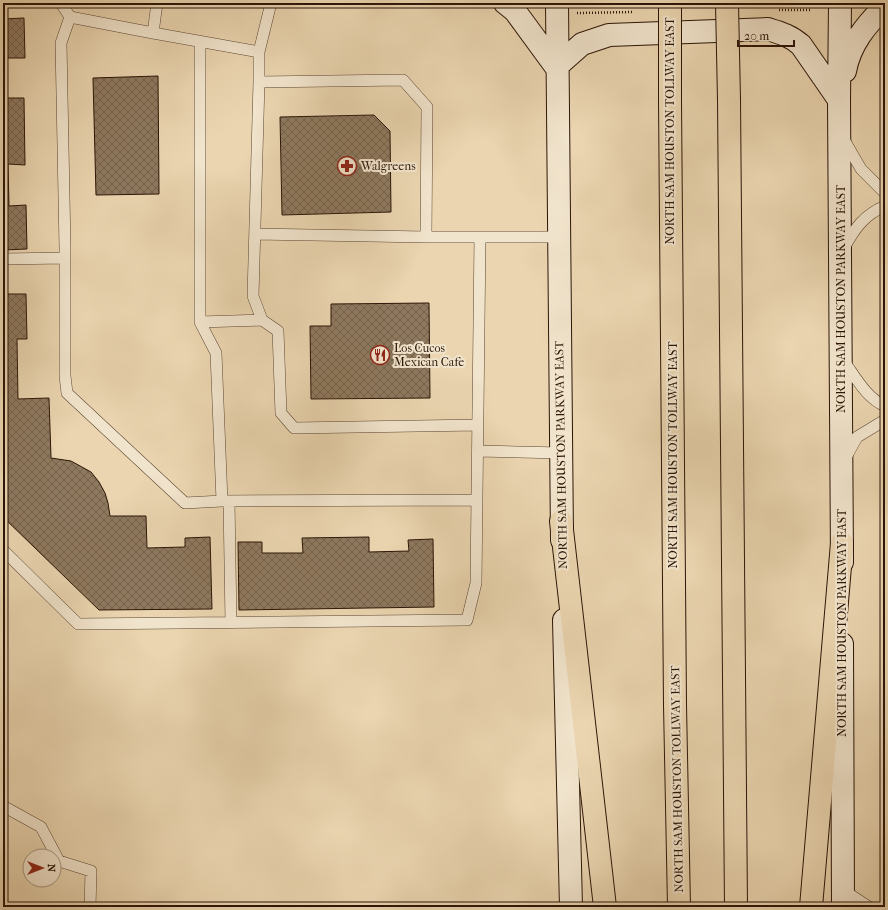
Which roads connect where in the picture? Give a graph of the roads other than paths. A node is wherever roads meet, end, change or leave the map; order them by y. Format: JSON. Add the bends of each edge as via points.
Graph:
{"nodes":[{"id":1,"x":62,"y":3,"type":"edge"},
{"id":2,"x":157,"y":3,"type":"edge"},
{"id":3,"x":271,"y":3,"type":"edge"},
{"id":4,"x":505,"y":3,"type":"edge"},
{"id":5,"x":556,"y":3,"type":"edge"},
{"id":6,"x":670,"y":3,"type":"edge"},
{"id":7,"x":727,"y":3,"type":"edge"},
{"id":8,"x":840,"y":3,"type":"edge"},
{"id":9,"x":885,"y":6,"type":"edge"},
{"id":10,"x":70,"y":17,"type":"junction"},
{"id":11,"x":153,"y":33,"type":"junction"},
{"id":12,"x":200,"y":41,"type":"junction"},
{"id":13,"x":259,"y":52,"type":"junction"},
{"id":14,"x":556,"y":67,"type":"junction"},
{"id":15,"x":259,"y":82,"type":"junction"},
{"id":16,"x":839,"y":100,"type":"junction"},
{"id":17,"x":840,"y":131,"type":"junction"},
{"id":18,"x":885,"y":193,"type":"edge"},
{"id":19,"x":885,"y":206,"type":"edge"},
{"id":20,"x":255,"y":234,"type":"junction"},
{"id":21,"x":426,"y":237,"type":"junction"},
{"id":22,"x":480,"y":237,"type":"junction"},
{"id":23,"x":558,"y":237,"type":"junction"},
{"id":24,"x":841,"y":253,"type":"junction"},
{"id":25,"x":65,"y":258,"type":"junction"},
{"id":26,"x":3,"y":259,"type":"edge"},
{"id":27,"x":262,"y":320,"type":"junction"},
{"id":28,"x":200,"y":322,"type":"junction"},
{"id":29,"x":841,"y":356,"type":"junction"},
{"id":30,"x":885,"y":406,"type":"edge"},
{"id":31,"x":885,"y":420,"type":"edge"},
{"id":32,"x":478,"y":425,"type":"junction"},
{"id":33,"x":478,"y":451,"type":"junction"},
{"id":34,"x":561,"y":453,"type":"junction"},
{"id":35,"x":841,"y":467,"type":"junction"},
{"id":36,"x":477,"y":500,"type":"junction"},
{"id":37,"x":225,"y":501,"type":"junction"},
{"id":38,"x":561,"y":520,"type":"junction"},
{"id":39,"x":842,"y":543,"type":"junction"},
{"id":40,"x":3,"y":550,"type":"edge"},
{"id":41,"x":231,"y":622,"type":"junction"},
{"id":42,"x":3,"y":806,"type":"edge"},
{"id":43,"x":842,"y":899,"type":"edge"},
{"id":44,"x":90,"y":907,"type":"edge"},
{"id":45,"x":571,"y":907,"type":"edge"},
{"id":46,"x":605,"y":907,"type":"edge"},
{"id":47,"x":679,"y":907,"type":"edge"},
{"id":48,"x":736,"y":907,"type":"edge"},
{"id":49,"x":811,"y":907,"type":"edge"},
{"id":50,"x":869,"y":907,"type":"edge"}],
"edges":[{"from":1,"to":10,"type":"lane"},
{"from":2,"to":11,"type":"lane"},
{"from":3,"to":13,"type":"lane"},
{"from":4,"to":14,"type":"main road","via":[[515,11]]},
{"from":5,"to":14,"type":"main road","name":"NORTH SAM HOUSTON PARKWAY EAST"},
{"from":6,"to":47,"type":"highway","name":"NORTH SAM HOUSTON TOLLWAY EAST","bridge":true},
{"from":7,"to":48,"type":"highway","bridge":true},
{"from":8,"to":16,"type":"main road","name":"NORTH SAM HOUSTON PARKWAY EAST"},
{"from":9,"to":16,"type":"main road","via":[[857,37],[848,58]]},
{"from":10,"to":11,"type":"lane"},
{"from":10,"to":25,"type":"lane","via":[[61,43]]},
{"from":11,"to":12,"type":"lane"},
{"from":12,"to":13,"type":"lane"},
{"from":12,"to":28,"type":"lane"},
{"from":13,"to":15,"type":"lane"},
{"from":14,"to":16,"type":"main road","via":[[582,44],[609,34],[768,29],[794,39],[801,45]]},
{"from":14,"to":23,"type":"main road","name":"NORTH SAM HOUSTON PARKWAY EAST"},
{"from":15,"to":20,"type":"lane"},
{"from":15,"to":21,"type":"lane","via":[[403,80],[427,107]]},
{"from":16,"to":17,"type":"main road","name":"NORTH SAM HOUSTON PARKWAY EAST"},
{"from":17,"to":18,"type":"lane","via":[[861,168]]},
{"from":17,"to":24,"type":"main road","name":"NORTH SAM HOUSTON PARKWAY EAST"},
{"from":19,"to":24,"type":"lane","via":[[873,211],[862,221],[852,232]]},
{"from":20,"to":21,"type":"lane"},
{"from":20,"to":27,"type":"lane","via":[[253,296]]},
{"from":21,"to":22,"type":"lane"},
{"from":22,"to":23,"type":"lane"},
{"from":22,"to":32,"type":"lane"},
{"from":23,"to":34,"type":"main road","name":"NORTH SAM HOUSTON PARKWAY EAST"},
{"from":24,"to":29,"type":"main road","name":"NORTH SAM HOUSTON PARKWAY EAST"},
{"from":25,"to":26,"type":"lane"},
{"from":25,"to":37,"type":"lane","via":[[67,394],[185,503]]},
{"from":27,"to":28,"type":"lane"},
{"from":27,"to":32,"type":"lane","via":[[278,331],[281,413],[294,428]]},
{"from":28,"to":37,"type":"lane","via":[[216,353]]},
{"from":29,"to":30,"type":"lane","via":[[867,393]]},
{"from":29,"to":35,"type":"main road","name":"NORTH SAM HOUSTON PARKWAY EAST"},
{"from":31,"to":35,"type":"lane","via":[[857,437]]},
{"from":32,"to":33,"type":"lane"},
{"from":33,"to":34,"type":"lane"},
{"from":33,"to":36,"type":"lane"},
{"from":34,"to":38,"type":"main road","name":"NORTH SAM HOUSTON PARKWAY EAST"},
{"from":35,"to":39,"type":"main road","name":"NORTH SAM HOUSTON PARKWAY EAST"},
{"from":36,"to":37,"type":"lane"},
{"from":36,"to":41,"type":"lane","via":[[476,583],[467,620]]},
{"from":37,"to":41,"type":"lane"},
{"from":38,"to":45,"type":"main road","name":"NORTH SAM HOUSTON PARKWAY EAST"},
{"from":38,"to":46,"type":"highway"},
{"from":39,"to":43,"type":"main road","name":"NORTH SAM HOUSTON PARKWAY EAST"},
{"from":39,"to":49,"type":"highway"},
{"from":40,"to":41,"type":"lane","via":[[78,624]]},
{"from":42,"to":44,"type":"lane","via":[[40,827],[59,861],[92,871]]},
{"from":43,"to":50,"type":"lane"}]}
